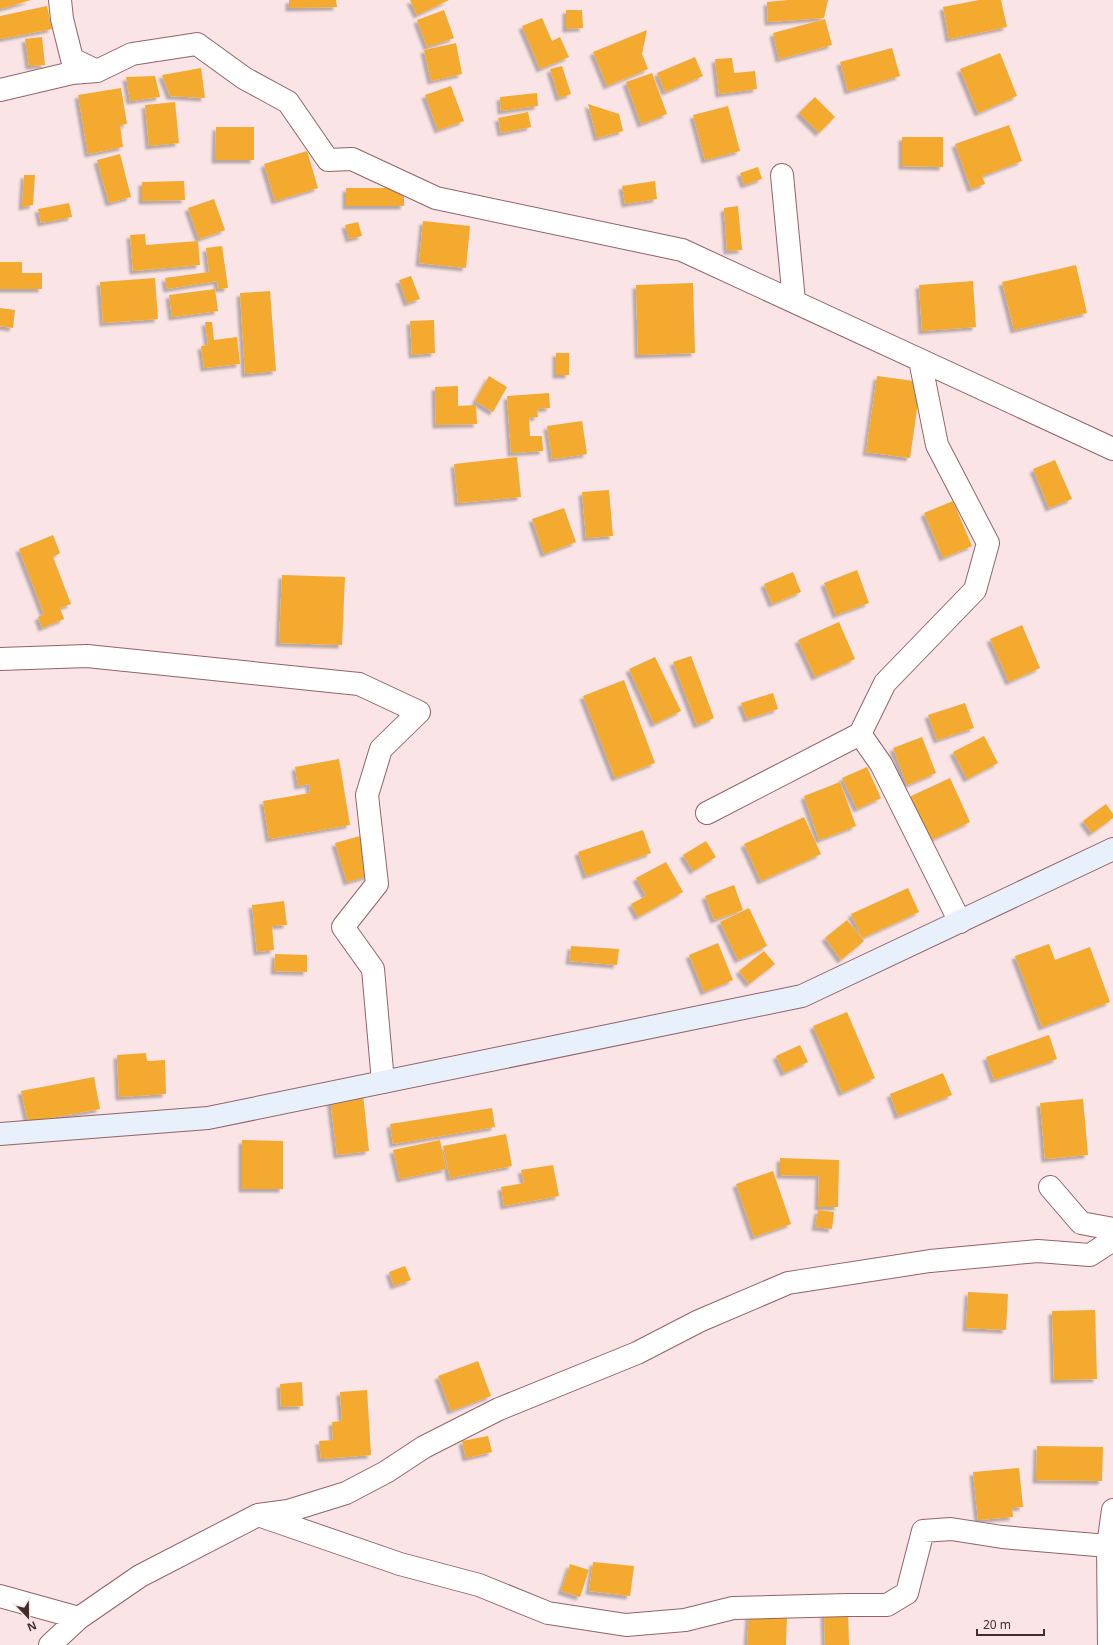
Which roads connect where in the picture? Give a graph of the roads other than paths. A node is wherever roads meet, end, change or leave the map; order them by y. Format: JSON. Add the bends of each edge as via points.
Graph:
{"nodes":[{"id":1,"x":60,"y":0,"type":"edge"},
{"id":2,"x":97,"y":71,"type":"junction"},
{"id":3,"x":0,"y":90,"type":"edge"},
{"id":4,"x":782,"y":174,"type":"dead end"},
{"id":5,"x":794,"y":301,"type":"junction"},
{"id":6,"x":920,"y":360,"type":"junction"},
{"id":7,"x":1113,"y":449,"type":"edge"},
{"id":8,"x":0,"y":659,"type":"edge"},
{"id":9,"x":860,"y":734,"type":"junction"},
{"id":10,"x":707,"y":812,"type":"dead end"},
{"id":11,"x":1113,"y":849,"type":"edge"},
{"id":12,"x":960,"y":922,"type":"junction"},
{"id":13,"x":383,"y":1082,"type":"junction"},
{"id":14,"x":0,"y":1134,"type":"edge"},
{"id":15,"x":1050,"y":1187,"type":"dead end"},
{"id":16,"x":1113,"y":1229,"type":"edge"},
{"id":17,"x":1113,"y":1240,"type":"edge"},
{"id":18,"x":1113,"y":1510,"type":"edge"},
{"id":19,"x":258,"y":1515,"type":"junction"},
{"id":20,"x":1108,"y":1546,"type":"junction"},
{"id":21,"x":0,"y":1596,"type":"edge"},
{"id":22,"x":78,"y":1618,"type":"junction"},
{"id":23,"x":50,"y":1645,"type":"edge"},
{"id":24,"x":1109,"y":1645,"type":"edge"}],
"edges":[{"from":1,"to":2,"type":"street","via":[[72,59]]},
{"from":2,"to":3,"type":"street","via":[[72,73]]},
{"from":2,"to":5,"type":"street","via":[[132,54],[197,44],[244,78],[288,102],[328,160],[352,159],[436,198],[682,250]]},
{"from":4,"to":5,"type":"street"},
{"from":5,"to":6,"type":"street"},
{"from":6,"to":7,"type":"street"},
{"from":6,"to":9,"type":"street","via":[[937,445],[988,543],[975,590],[885,683]]},
{"from":8,"to":13,"type":"street","via":[[87,656],[359,684],[419,712],[381,749],[367,795],[377,884],[343,927],[373,969]]},
{"from":9,"to":10,"type":"street"},
{"from":9,"to":12,"type":"street","via":[[881,764]]},
{"from":11,"to":12,"type":"street"},
{"from":12,"to":13,"type":"street","via":[[802,996]]},
{"from":13,"to":14,"type":"street","via":[[208,1118]]},
{"from":15,"to":16,"type":"street","via":[[1081,1223]]},
{"from":17,"to":19,"type":"street","via":[[1090,1255],[1038,1252],[930,1261],[788,1282],[699,1321],[637,1353],[499,1409],[424,1446],[386,1472],[346,1492],[288,1511]]},
{"from":18,"to":20,"type":"street"},
{"from":19,"to":20,"type":"street","via":[[400,1564],[478,1585],[548,1613],[626,1625],[685,1620],[733,1608],[848,1604],[887,1606],[907,1593],[923,1531],[951,1529],[1002,1537]]},
{"from":19,"to":22,"type":"street","via":[[140,1576]]},
{"from":20,"to":24,"type":"street"},
{"from":21,"to":22,"type":"street"},
{"from":22,"to":23,"type":"street"}]}
